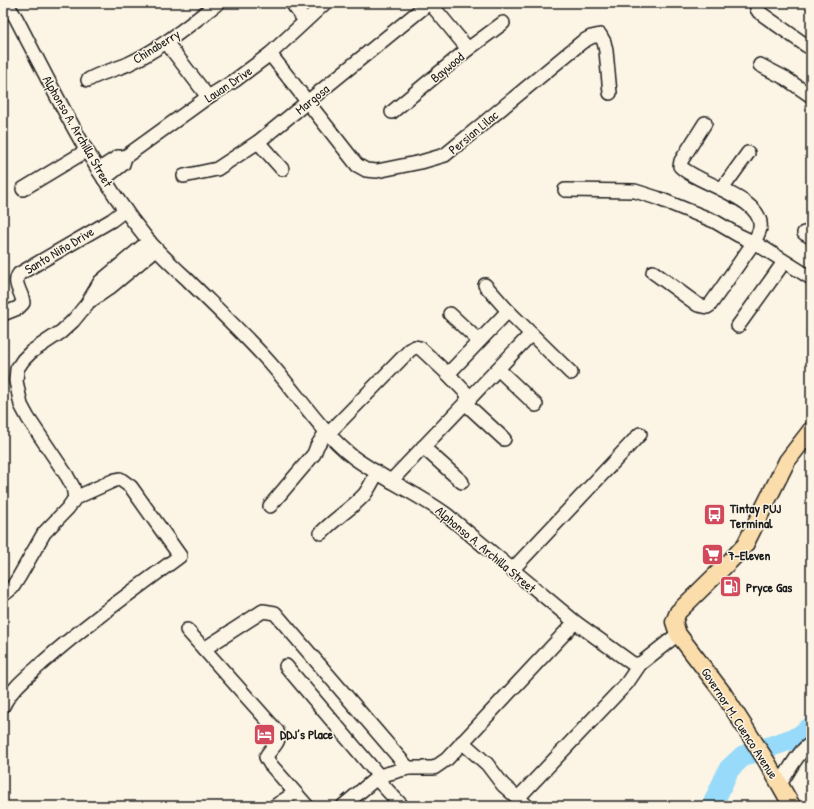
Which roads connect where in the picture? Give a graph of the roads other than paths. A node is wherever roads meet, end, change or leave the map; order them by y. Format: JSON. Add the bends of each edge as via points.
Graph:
{"nodes":[{"id":1,"x":218,"y":3,"type":"edge"},
{"id":2,"x":292,"y":3,"type":"edge"},
{"id":3,"x":325,"y":3,"type":"edge"},
{"id":4,"x":429,"y":3,"type":"edge"},
{"id":5,"x":759,"y":3,"type":"edge"},
{"id":6,"x":7,"y":4,"type":"edge"},
{"id":7,"x":305,"y":21,"type":"junction"},
{"id":8,"x":503,"y":23,"type":"dead end"},
{"id":9,"x":166,"y":42,"type":"junction"},
{"id":10,"x":811,"y":46,"type":"edge"},
{"id":11,"x":468,"y":49,"type":"junction"},
{"id":12,"x":270,"y":54,"type":"junction"},
{"id":13,"x":760,"y":65,"type":"dead end"},
{"id":14,"x":88,"y":80,"type":"dead end"},
{"id":15,"x":610,"y":93,"type":"dead end"},
{"id":16,"x":811,"y":96,"type":"edge"},
{"id":17,"x":208,"y":97,"type":"junction"},
{"id":18,"x":308,"y":102,"type":"junction"},
{"id":19,"x":392,"y":112,"type":"dead end"},
{"id":20,"x":705,"y":123,"type":"dead end"},
{"id":21,"x":258,"y":142,"type":"junction"},
{"id":22,"x":86,"y":151,"type":"junction"},
{"id":23,"x":748,"y":153,"type":"dead end"},
{"id":24,"x":282,"y":168,"type":"dead end"},
{"id":25,"x":101,"y":174,"type":"junction"},
{"id":26,"x":184,"y":176,"type":"dead end"},
{"id":27,"x":23,"y":189,"type":"dead end"},
{"id":28,"x":722,"y":189,"type":"junction"},
{"id":29,"x":565,"y":190,"type":"dead end"},
{"id":30,"x":125,"y":210,"type":"junction"},
{"id":31,"x":754,"y":242,"type":"junction"},
{"id":32,"x":152,"y":245,"type":"junction"},
{"id":33,"x":784,"y":262,"type":"junction"},
{"id":34,"x":653,"y":272,"type":"dead end"},
{"id":35,"x":811,"y":278,"type":"edge"},
{"id":36,"x":485,"y":285,"type":"dead end"},
{"id":37,"x":508,"y":311,"type":"junction"},
{"id":38,"x":3,"y":314,"type":"edge"},
{"id":39,"x":450,"y":314,"type":"dead end"},
{"id":40,"x":738,"y":326,"type":"dead end"},
{"id":41,"x":531,"y":334,"type":"junction"},
{"id":42,"x":479,"y":342,"type":"junction"},
{"id":43,"x":498,"y":369,"type":"junction"},
{"id":44,"x":571,"y":373,"type":"dead end"},
{"id":45,"x":448,"y":374,"type":"junction"},
{"id":46,"x":468,"y":400,"type":"junction"},
{"id":47,"x":536,"y":405,"type":"dead end"},
{"id":48,"x":811,"y":430,"type":"edge"},
{"id":49,"x":327,"y":433,"type":"junction"},
{"id":50,"x":640,"y":434,"type":"dead end"},
{"id":51,"x":504,"y":439,"type":"dead end"},
{"id":52,"x":423,"y":447,"type":"junction"},
{"id":53,"x":376,"y":473,"type":"junction"},
{"id":54,"x":391,"y":481,"type":"junction"},
{"id":55,"x":462,"y":482,"type":"dead end"},
{"id":56,"x":74,"y":498,"type":"junction"},
{"id":57,"x":270,"y":506,"type":"dead end"},
{"id":58,"x":321,"y":533,"type":"dead end"},
{"id":59,"x":512,"y":570,"type":"junction"},
{"id":60,"x":3,"y":595,"type":"edge"},
{"id":61,"x":575,"y":622,"type":"junction"},
{"id":62,"x":676,"y":628,"type":"junction"},
{"id":63,"x":187,"y":630,"type":"dead end"},
{"id":64,"x":204,"y":649,"type":"junction"},
{"id":65,"x":640,"y":664,"type":"junction"},
{"id":66,"x":286,"y":666,"type":"dead end"},
{"id":67,"x":3,"y":706,"type":"edge"},
{"id":68,"x":462,"y":742,"type":"junction"},
{"id":69,"x":811,"y":744,"type":"edge"},
{"id":70,"x":408,"y":768,"type":"junction"},
{"id":71,"x":378,"y":777,"type":"junction"},
{"id":72,"x":780,"y":784,"type":"junction"},
{"id":73,"x":295,"y":793,"type":"junction"},
{"id":74,"x":523,"y":802,"type":"edge"},
{"id":75,"x":275,"y":806,"type":"edge"},
{"id":76,"x":308,"y":806,"type":"edge"},
{"id":77,"x":342,"y":806,"type":"edge"},
{"id":78,"x":402,"y":806,"type":"edge"},
{"id":79,"x":792,"y":806,"type":"edge"}],
"edges":[{"from":1,"to":9,"type":"street","name":"Chinaberry"},
{"from":2,"to":7,"type":"street"},
{"from":3,"to":7,"type":"street","name":"Lauan Drive"},
{"from":4,"to":11,"type":"street","name":"Margosa"},
{"from":4,"to":18,"type":"street","name":"Margosa"},
{"from":5,"to":10,"type":"street","via":[[759,12],[807,46]]},
{"from":6,"to":22,"type":"street","name":"Alphonso A. Archilla Street"},
{"from":7,"to":12,"type":"street","name":"Lauan Drive"},
{"from":8,"to":11,"type":"street","name":"Baywood"},
{"from":9,"to":14,"type":"street","name":"Chinaberry","via":[[128,64]]},
{"from":9,"to":17,"type":"street"},
{"from":11,"to":19,"type":"street","name":"Baywood"},
{"from":12,"to":17,"type":"street","name":"Lauan Drive"},
{"from":12,"to":18,"type":"street","name":"Persian Lilac"},
{"from":13,"to":16,"type":"street"},
{"from":15,"to":18,"type":"street","name":"Persian Lilac","via":[[604,42],[600,35],[590,37],[445,155],[377,171],[357,166]]},
{"from":17,"to":25,"type":"street","name":"Lauan Drive","via":[[125,157],[123,164]]},
{"from":18,"to":21,"type":"street","name":"Margosa"},
{"from":20,"to":28,"type":"street","via":[[680,166],[688,173]]},
{"from":21,"to":24,"type":"street"},
{"from":21,"to":26,"type":"street","name":"Margosa","via":[[217,169]]},
{"from":22,"to":25,"type":"street","name":"Alphonso A. Archilla Street"},
{"from":22,"to":27,"type":"street"},
{"from":23,"to":28,"type":"street"},
{"from":25,"to":30,"type":"street","name":"Alphonso A. Archilla Street"},
{"from":28,"to":31,"type":"street","via":[[755,211],[760,226]]},
{"from":29,"to":31,"type":"street","via":[[636,191],[689,210]]},
{"from":30,"to":32,"type":"street","name":"Alphonso A. Archilla Street"},
{"from":30,"to":38,"type":"street","name":"Santo Niño Drive","via":[[19,274],[16,283],[23,303]]},
{"from":31,"to":33,"type":"street"},
{"from":31,"to":34,"type":"street","via":[[707,307],[698,305]]},
{"from":32,"to":49,"type":"street","name":"Alphonso A. Archilla Street","via":[[269,362]]},
{"from":32,"to":56,"type":"street","via":[[100,282],[73,321],[31,352],[18,369],[16,381],[21,405],[67,476],[73,487]]},
{"from":33,"to":35,"type":"street"},
{"from":33,"to":40,"type":"street"},
{"from":36,"to":37,"type":"street"},
{"from":37,"to":41,"type":"street"},
{"from":37,"to":42,"type":"street"},
{"from":39,"to":42,"type":"street"},
{"from":41,"to":43,"type":"street"},
{"from":41,"to":44,"type":"street"},
{"from":42,"to":45,"type":"street"},
{"from":43,"to":46,"type":"street"},
{"from":43,"to":47,"type":"street"},
{"from":45,"to":46,"type":"street"},
{"from":45,"to":49,"type":"street","via":[[420,348],[415,347]]},
{"from":46,"to":51,"type":"street"},
{"from":46,"to":52,"type":"street"},
{"from":48,"to":62,"type":"main road","via":[[787,461],[745,545],[678,612]]},
{"from":49,"to":53,"type":"street","name":"Alphonso A. Archilla Street"},
{"from":49,"to":57,"type":"street","via":[[314,454]]},
{"from":50,"to":59,"type":"street"},
{"from":52,"to":54,"type":"street"},
{"from":52,"to":55,"type":"street"},
{"from":53,"to":54,"type":"street","name":"Alphonso A. Archilla Street"},
{"from":53,"to":58,"type":"street","via":[[365,494]]},
{"from":54,"to":59,"type":"street","name":"Alphonso A. Archilla Street","via":[[434,505]]},
{"from":56,"to":60,"type":"street","via":[[44,533],[20,577]]},
{"from":56,"to":67,"type":"street","via":[[120,479],[130,487],[180,556],[67,641],[17,686]]},
{"from":59,"to":61,"type":"street","name":"Alphonso A. Archilla Street"},
{"from":61,"to":65,"type":"street","name":"Alphonso A. Archilla Street","via":[[633,664]]},
{"from":61,"to":68,"type":"street"},
{"from":62,"to":65,"type":"street"},
{"from":62,"to":72,"type":"main road","name":"Governor M. Cuenco Avenue","via":[[723,693]]},
{"from":63,"to":64,"type":"street"},
{"from":64,"to":70,"type":"street","via":[[263,611],[275,613]]},
{"from":64,"to":73,"type":"street","via":[[277,731],[278,741],[266,757]]},
{"from":65,"to":74,"type":"street","via":[[627,683]]},
{"from":66,"to":71,"type":"street"},
{"from":68,"to":70,"type":"street","via":[[447,759],[434,768]]},
{"from":68,"to":74,"type":"street"},
{"from":69,"to":72,"type":"street","via":[[799,755]]},
{"from":70,"to":71,"type":"street"},
{"from":71,"to":77,"type":"street"},
{"from":71,"to":78,"type":"street"},
{"from":72,"to":79,"type":"main road","name":"Governor M. Cuenco Avenue"},
{"from":73,"to":75,"type":"street"},
{"from":73,"to":76,"type":"street"}]}
